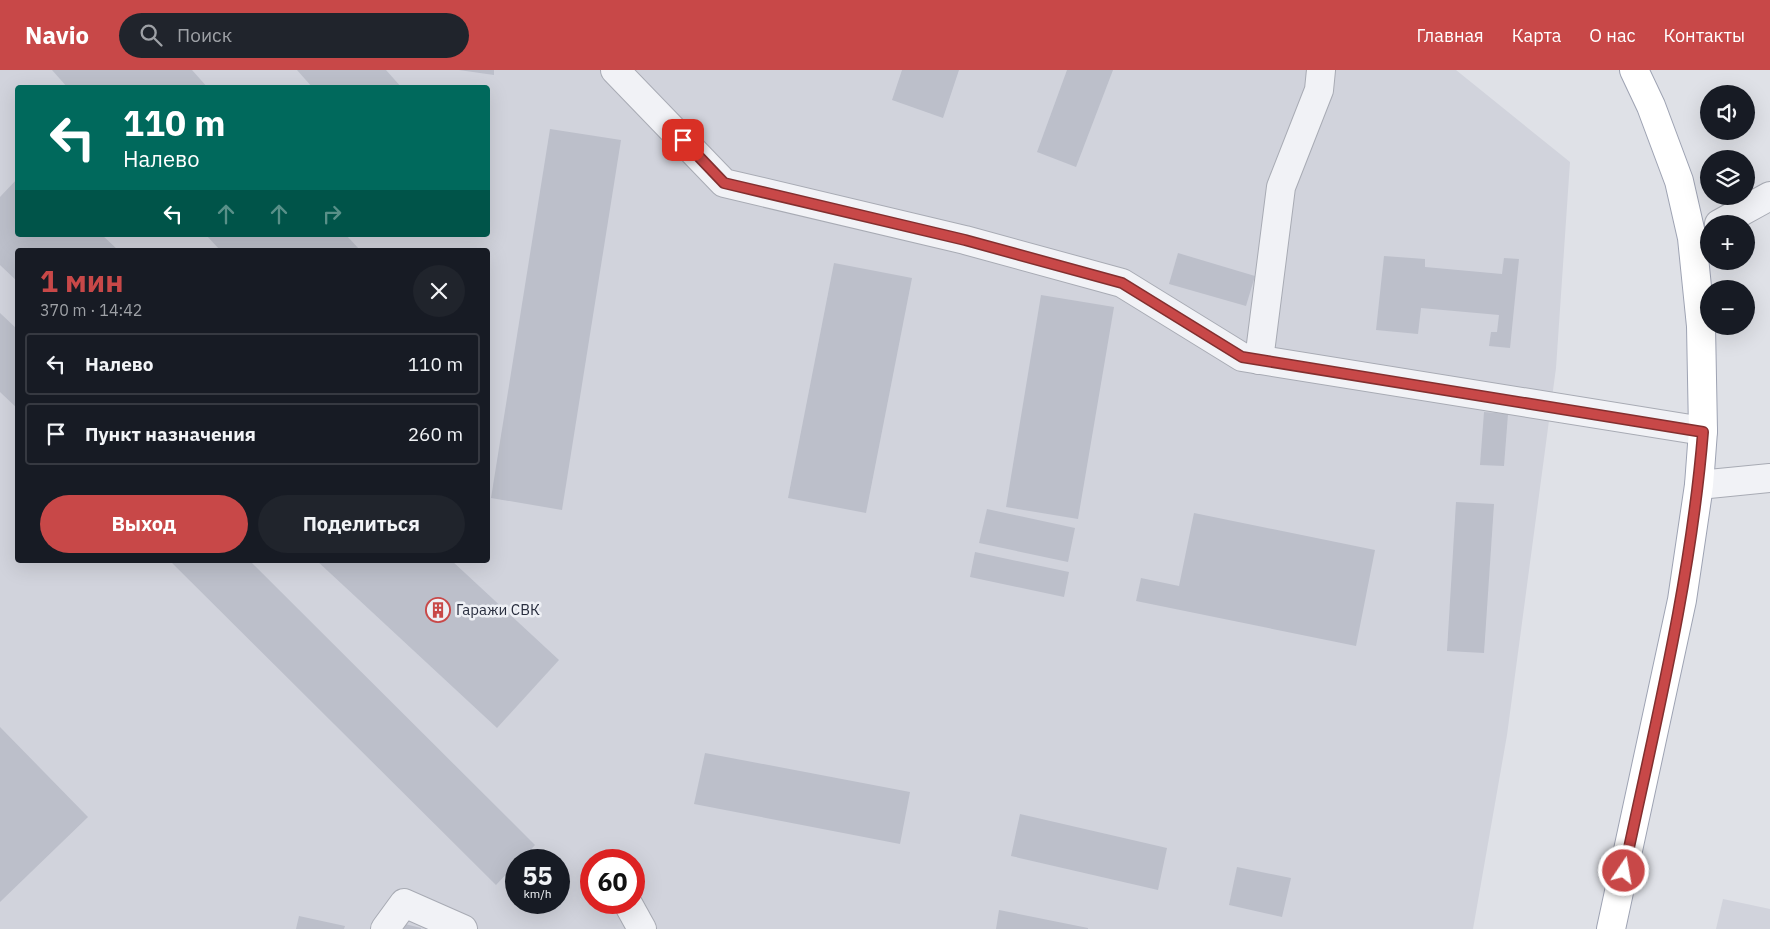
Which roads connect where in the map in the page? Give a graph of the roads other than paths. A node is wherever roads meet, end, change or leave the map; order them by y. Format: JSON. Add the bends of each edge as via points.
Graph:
{"nodes":[{"id":1,"x":615,"y":70,"type":"edge"},
{"id":2,"x":1321,"y":70,"type":"edge"},
{"id":3,"x":1634,"y":70,"type":"edge"},
{"id":4,"x":1770,"y":196,"type":"edge"},
{"id":5,"x":1735,"y":215,"type":"edge"},
{"id":6,"x":1700,"y":234,"type":"edge"},
{"id":7,"x":1700,"y":270,"type":"edge"},
{"id":8,"x":1260,"y":360,"type":"junction"},
{"id":9,"x":1703,"y":432,"type":"junction"},
{"id":10,"x":1770,"y":478,"type":"edge"},
{"id":11,"x":1699,"y":485,"type":"junction"},
{"id":12,"x":634,"y":914,"type":"edge"},
{"id":13,"x":385,"y":929,"type":"edge"},
{"id":14,"x":463,"y":929,"type":"edge"},
{"id":15,"x":642,"y":929,"type":"edge"},
{"id":16,"x":1611,"y":929,"type":"edge"}],
"edges":[{"from":1,"to":8,"type":"lane","via":[[724,183],[965,240],[1122,283],[1242,357]]},
{"from":2,"to":8,"type":"lane","via":[[1319,90],[1281,187]]},
{"from":3,"to":6,"type":"main road"},
{"from":4,"to":5,"type":"lane"},
{"from":7,"to":9,"type":"main road"},
{"from":8,"to":9,"type":"lane"},
{"from":9,"to":11,"type":"main road"},
{"from":10,"to":11,"type":"lane"},
{"from":11,"to":16,"type":"main road","via":[[1682,600]]},
{"from":12,"to":15,"type":"lane"},
{"from":13,"to":14,"type":"lane","via":[[404,903]]}]}
